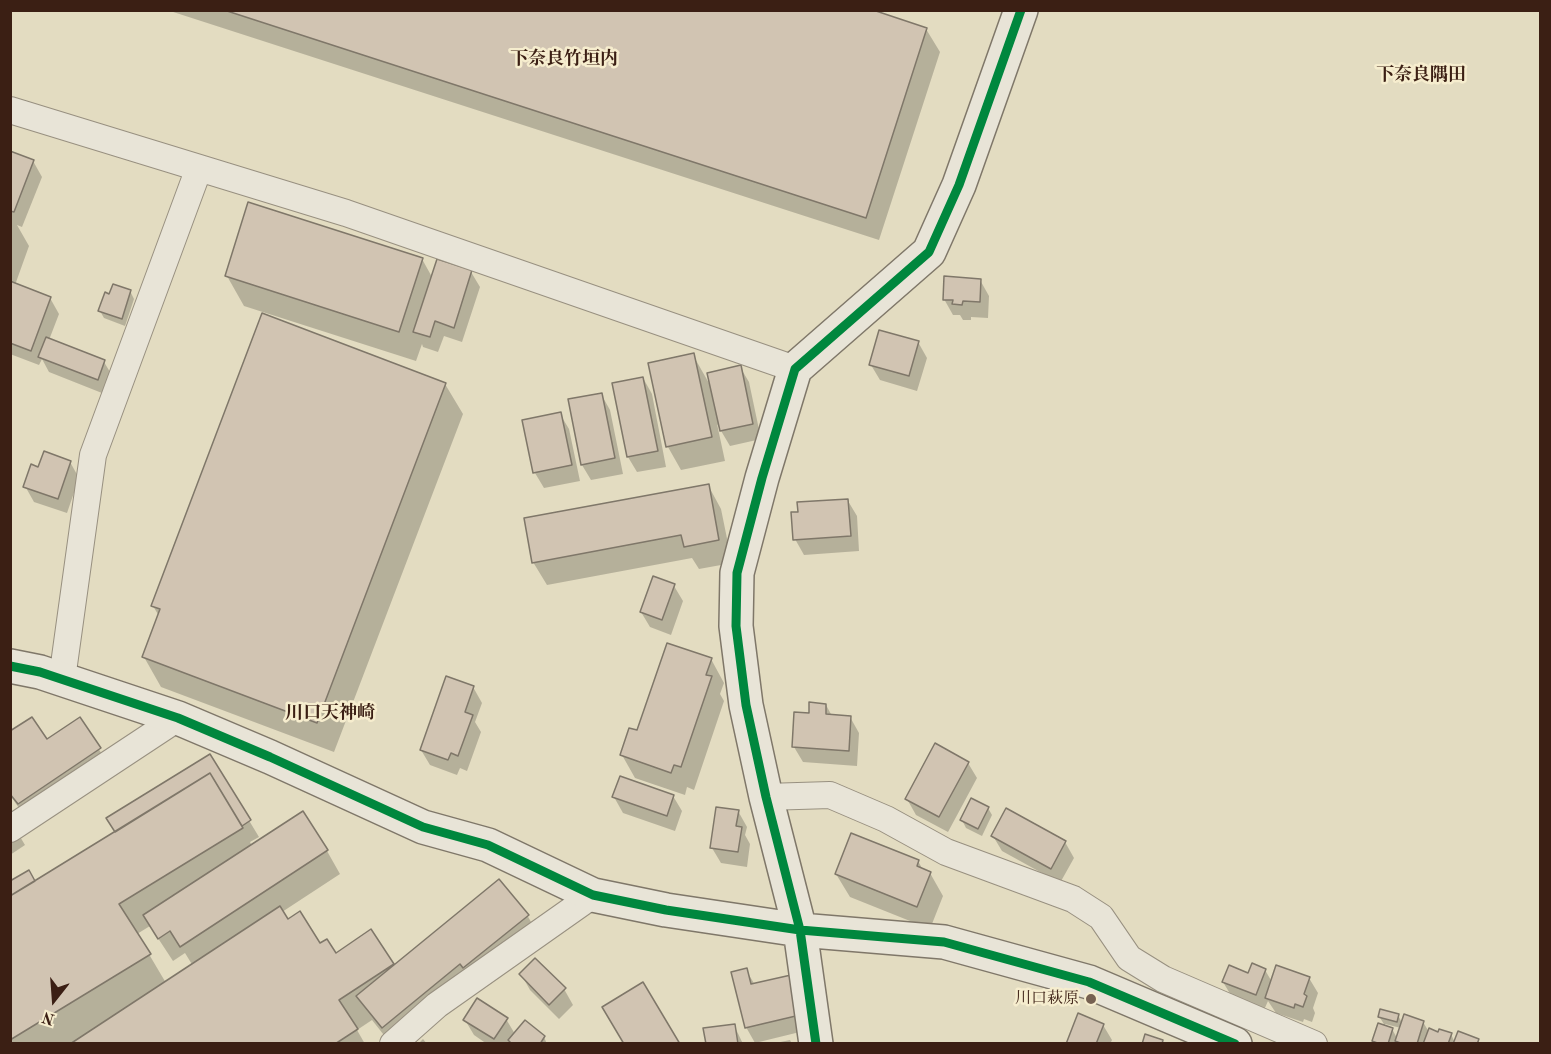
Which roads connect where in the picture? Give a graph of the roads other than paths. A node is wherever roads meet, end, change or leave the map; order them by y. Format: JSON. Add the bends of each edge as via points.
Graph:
{"nodes":[{"id":1,"x":1021,"y":10,"type":"edge"},
{"id":2,"x":10,"y":110,"type":"edge"},
{"id":3,"x":199,"y":168,"type":"junction"},
{"id":4,"x":795,"y":369,"type":"junction"},
{"id":5,"x":10,"y":666,"type":"edge"},
{"id":6,"x":62,"y":679,"type":"junction"},
{"id":7,"x":178,"y":718,"type":"junction"},
{"id":8,"x":766,"y":797,"type":"junction"},
{"id":9,"x":10,"y":829,"type":"edge"},
{"id":10,"x":593,"y":895,"type":"junction"},
{"id":11,"x":800,"y":930,"type":"junction"},
{"id":12,"x":393,"y":1044,"type":"edge"},
{"id":13,"x":816,"y":1044,"type":"edge"},
{"id":14,"x":1235,"y":1044,"type":"edge"},
{"id":15,"x":1314,"y":1044,"type":"edge"}],
"edges":[{"from":1,"to":4,"type":"street","via":[[959,185],[929,252]]},
{"from":2,"to":3,"type":"street"},
{"from":3,"to":4,"type":"street","via":[[346,213]]},
{"from":3,"to":6,"type":"street","via":[[93,455]]},
{"from":4,"to":8,"type":"street","via":[[737,573],[736,626],[746,705]]},
{"from":5,"to":6,"type":"street"},
{"from":6,"to":7,"type":"street"},
{"from":7,"to":9,"type":"street"},
{"from":7,"to":10,"type":"street","via":[[423,827],[488,845]]},
{"from":8,"to":11,"type":"street"},
{"from":8,"to":15,"type":"street","via":[[830,795],[886,819],[946,852],[1073,899],[1101,917],[1129,958],[1163,979]]},
{"from":10,"to":11,"type":"street"},
{"from":10,"to":12,"type":"street","via":[[437,1005]]},
{"from":11,"to":13,"type":"street"},
{"from":11,"to":14,"type":"street","via":[[944,942],[1089,982]]}]}
